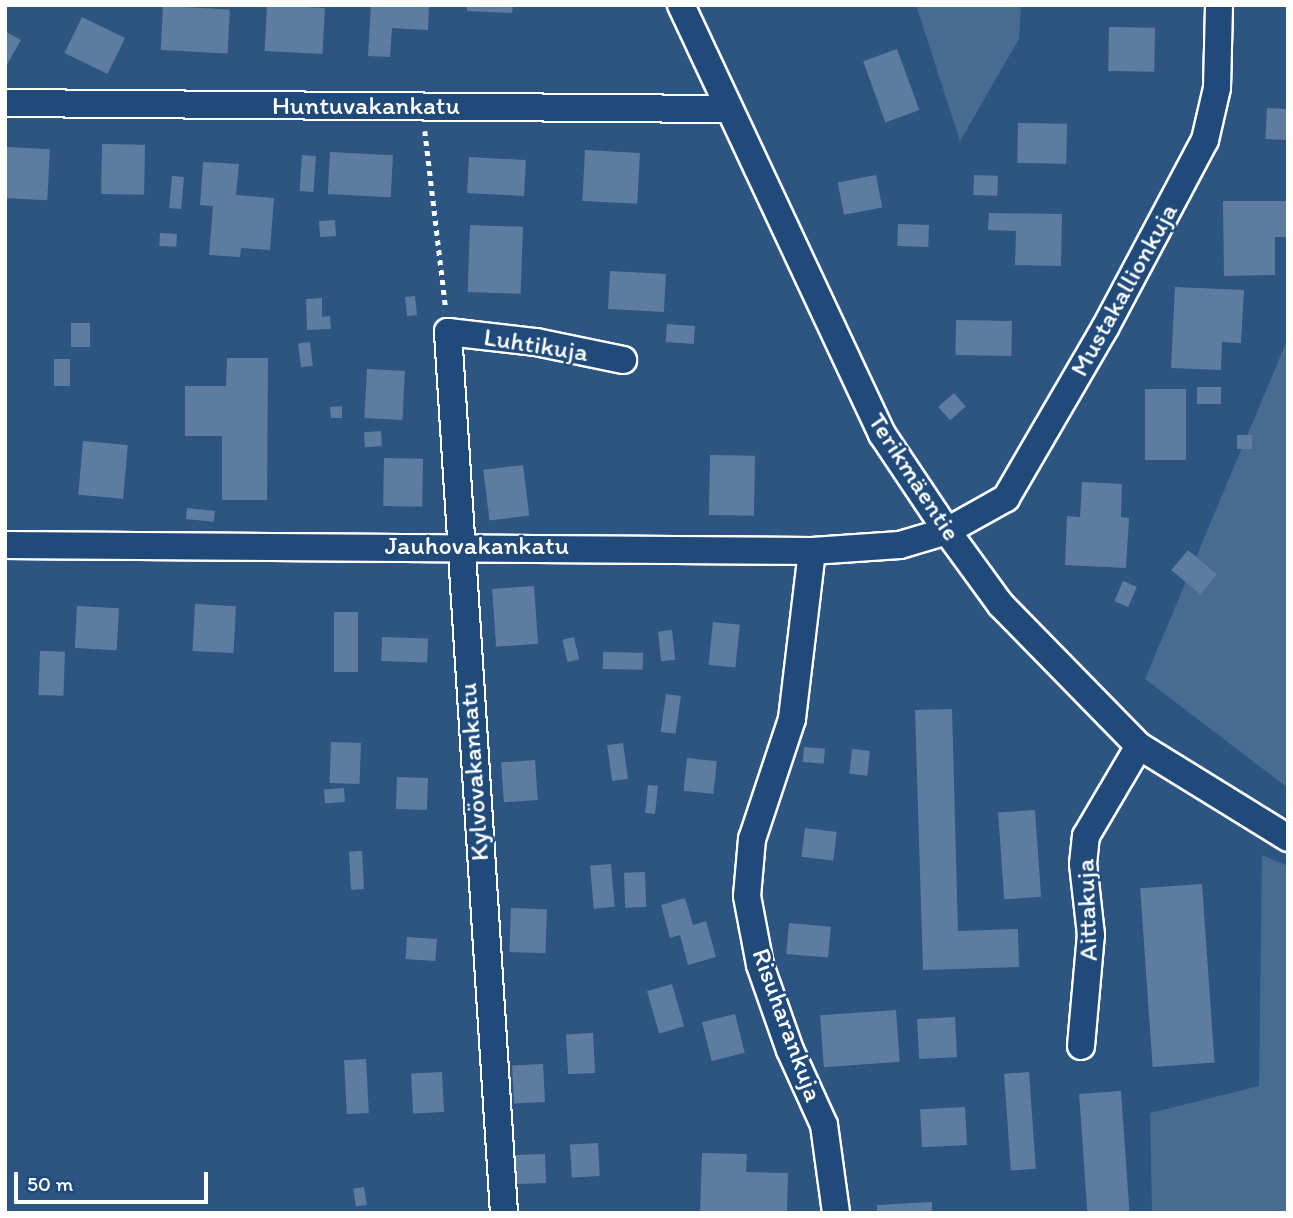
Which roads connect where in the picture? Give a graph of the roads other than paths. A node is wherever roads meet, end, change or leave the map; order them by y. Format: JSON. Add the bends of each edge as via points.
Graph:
{"nodes":[{"id":1,"x":681,"y":5,"type":"edge"},
{"id":2,"x":1219,"y":5,"type":"edge"},
{"id":3,"x":5,"y":103,"type":"edge"},
{"id":4,"x":727,"y":109,"type":"junction"},
{"id":5,"x":448,"y":332,"type":"joint"},
{"id":6,"x":624,"y":360,"type":"dead end"},
{"id":7,"x":947,"y":531,"type":"junction"},
{"id":8,"x":5,"y":545,"type":"edge"},
{"id":9,"x":459,"y":545,"type":"junction"},
{"id":10,"x":812,"y":551,"type":"junction"},
{"id":11,"x":1139,"y":746,"type":"junction"},
{"id":12,"x":1288,"y":838,"type":"edge"},
{"id":13,"x":1081,"y":1046,"type":"dead end"},
{"id":14,"x":503,"y":1213,"type":"edge"},
{"id":15,"x":836,"y":1213,"type":"edge"}],
"edges":[{"from":1,"to":4,"type":"street","name":"Terikmäentie"},
{"from":2,"to":7,"type":"street","name":"Mustakallionkuja","via":[[1217,88],[1205,140],[1006,498]]},
{"from":3,"to":4,"type":"street","name":"Huntuvakankatu"},
{"from":4,"to":7,"type":"street","name":"Terikmäentie","via":[[882,434]]},
{"from":5,"to":6,"type":"street","name":"Luhtikuja","via":[[536,342]]},
{"from":5,"to":9,"type":"street","name":"Kylvövakankatu"},
{"from":7,"to":10,"type":"street","name":"Jauhovakankatu","via":[[900,545]]},
{"from":7,"to":11,"type":"street","name":"Terikmäentie","via":[[1001,605]]},
{"from":8,"to":9,"type":"street","name":"Jauhovakankatu"},
{"from":9,"to":10,"type":"street","name":"Jauhovakankatu"},
{"from":9,"to":14,"type":"street","name":"Kylvövakankatu"},
{"from":10,"to":15,"type":"street","name":"Risuharankuja","via":[[792,719],[751,839],[747,896],[760,965],[790,1050],[824,1125]]},
{"from":11,"to":12,"type":"street","name":"Terikmäentie"},
{"from":11,"to":13,"type":"street","name":"Aittakuja","via":[[1086,836],[1083,864],[1091,935]]}]}
